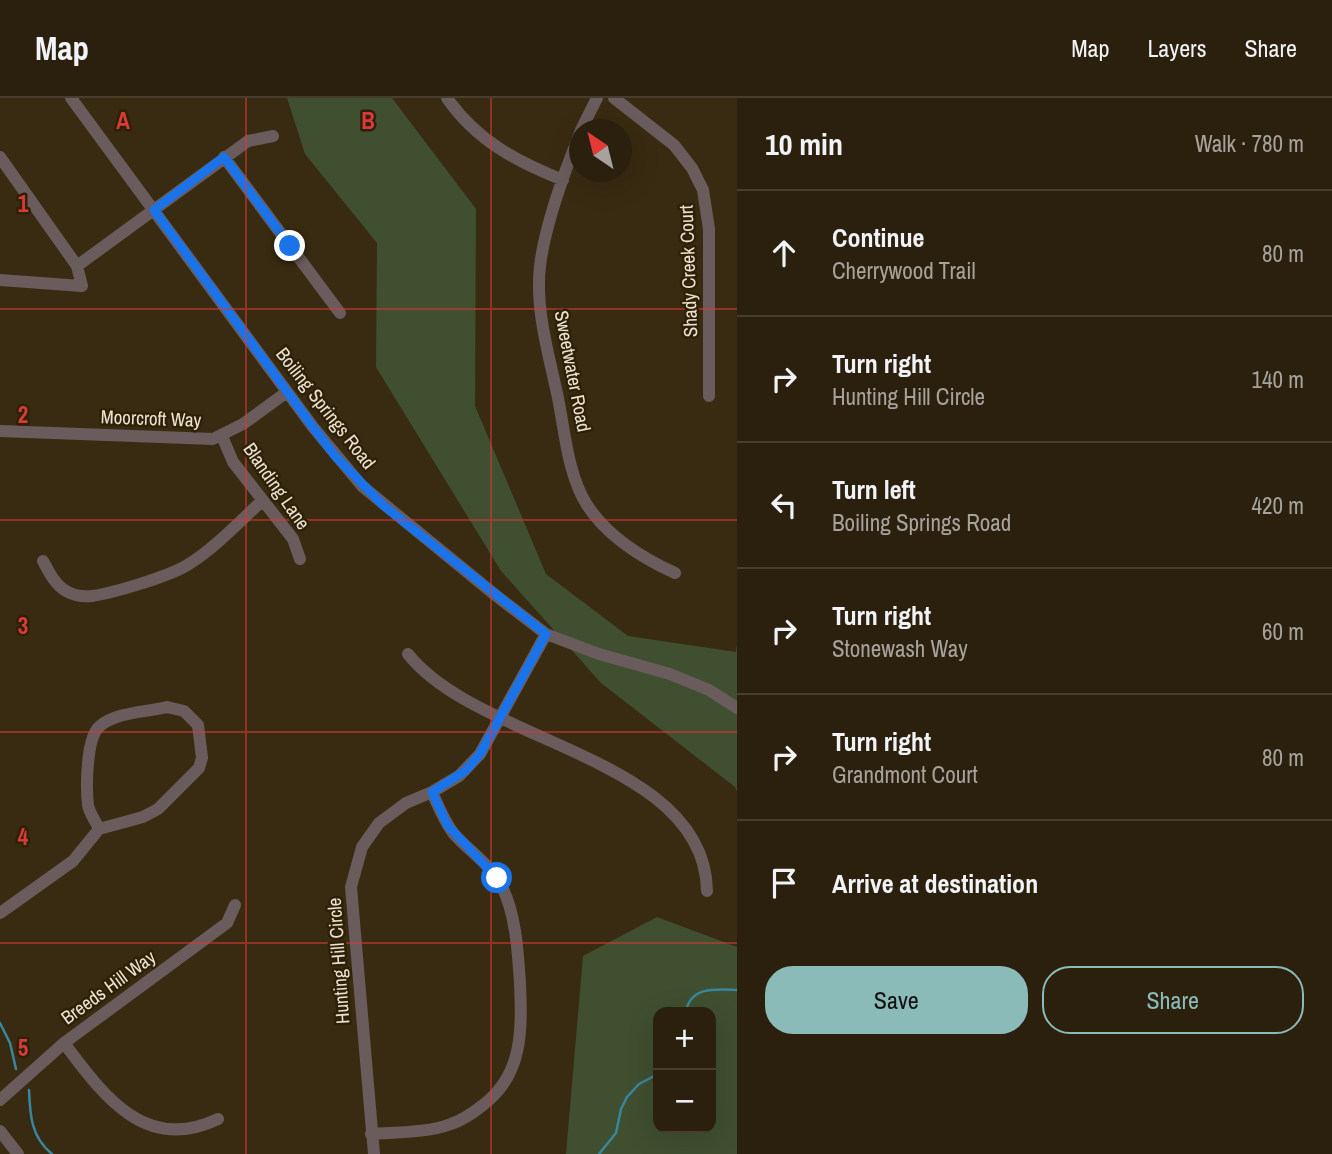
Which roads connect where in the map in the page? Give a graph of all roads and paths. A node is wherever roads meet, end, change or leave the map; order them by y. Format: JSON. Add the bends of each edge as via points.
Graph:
{"nodes":[{"id":1,"x":71,"y":98,"type":"edge"},
{"id":2,"x":447,"y":98,"type":"edge"},
{"id":3,"x":597,"y":98,"type":"edge"},
{"id":4,"x":614,"y":98,"type":"edge"},
{"id":5,"x":586,"y":119,"type":"edge"},
{"id":6,"x":273,"y":136,"type":"dead end"},
{"id":7,"x":0,"y":157,"type":"edge"},
{"id":8,"x":224,"y":157,"type":"junction"},
{"id":9,"x":569,"y":163,"type":"edge"},
{"id":10,"x":563,"y":180,"type":"junction"},
{"id":11,"x":154,"y":210,"type":"junction"},
{"id":12,"x":77,"y":266,"type":"junction"},
{"id":13,"x":0,"y":280,"type":"edge"},
{"id":14,"x":340,"y":313,"type":"dead end"},
{"id":15,"x":287,"y":392,"type":"junction"},
{"id":16,"x":709,"y":396,"type":"dead end"},
{"id":17,"x":0,"y":431,"type":"edge"},
{"id":18,"x":222,"y":436,"type":"junction"},
{"id":19,"x":262,"y":501,"type":"junction"},
{"id":20,"x":300,"y":559,"type":"dead end"},
{"id":21,"x":43,"y":561,"type":"dead end"},
{"id":22,"x":675,"y":573,"type":"dead end"},
{"id":23,"x":546,"y":634,"type":"junction"},
{"id":24,"x":408,"y":654,"type":"dead end"},
{"id":25,"x":737,"y":708,"type":"edge"},
{"id":26,"x":501,"y":718,"type":"junction"},
{"id":27,"x":432,"y":792,"type":"junction"},
{"id":28,"x":99,"y":829,"type":"junction"},
{"id":29,"x":707,"y":891,"type":"dead end"},
{"id":30,"x":234,"y":905,"type":"dead end"},
{"id":31,"x":0,"y":913,"type":"edge"},
{"id":32,"x":64,"y":1044,"type":"junction"},
{"id":33,"x":0,"y":1100,"type":"edge"},
{"id":34,"x":218,"y":1119,"type":"dead end"},
{"id":35,"x":0,"y":1131,"type":"edge"},
{"id":36,"x":372,"y":1134,"type":"junction"},
{"id":37,"x":18,"y":1154,"type":"edge"},
{"id":38,"x":374,"y":1154,"type":"edge"}],
"edges":[{"from":1,"to":11,"type":"street","name":"Boiling Springs Road"},
{"from":2,"to":10,"type":"street","via":[[473,130],[494,146]]},
{"from":3,"to":5,"type":"street","name":"Sweetwater Road"},
{"from":4,"to":16,"type":"street","name":"Shady Creek Court","via":[[674,145],[703,190],[709,229]]},
{"from":6,"to":8,"type":"street","via":[[248,141]]},
{"from":7,"to":12,"type":"street"},
{"from":8,"to":11,"type":"street"},
{"from":8,"to":14,"type":"street"},
{"from":9,"to":10,"type":"street","name":"Sweetwater Road"},
{"from":10,"to":22,"type":"street","name":"Sweetwater Road","via":[[543,252],[539,291],[575,479],[589,508],[610,532]]},
{"from":11,"to":12,"type":"street"},
{"from":11,"to":15,"type":"street","name":"Boiling Springs Road"},
{"from":12,"to":13,"type":"street","via":[[82,286]]},
{"from":15,"to":18,"type":"street","name":"Moorcroft Way"},
{"from":15,"to":23,"type":"street","name":"Boiling Springs Road","via":[[362,486]]},
{"from":17,"to":18,"type":"street","name":"Moorcroft Way","via":[[202,440]]},
{"from":18,"to":19,"type":"street","name":"Blanding Lane","via":[[233,462]]},
{"from":19,"to":20,"type":"street","name":"Blanding Lane","via":[[293,539]]},
{"from":19,"to":21,"type":"street","via":[[172,574],[91,596],[77,595],[63,590]]},
{"from":23,"to":25,"type":"street","name":"Boiling Springs Road","via":[[670,674]]},
{"from":23,"to":26,"type":"street","name":"Hunting Hill Circle"},
{"from":24,"to":26,"type":"street","via":[[424,671]]},
{"from":26,"to":27,"type":"street","name":"Hunting Hill Circle","via":[[474,762]]},
{"from":26,"to":29,"type":"street","via":[[619,774],[656,799],[700,852]]},
{"from":27,"to":36,"type":"street","name":"Hunting Hill Circle","via":[[406,803],[379,823],[362,847],[351,887]]},
{"from":27,"to":36,"type":"street","via":[[448,826],[489,867],[506,896],[519,971],[520,1046],[503,1086],[464,1118],[440,1127]]},
{"from":28,"to":28,"type":"street","via":[[148,815],[196,772],[202,758],[200,731],[188,713],[167,707],[111,720],[95,731],[90,746],[88,804]]},
{"from":28,"to":31,"type":"street","via":[[73,861]]},
{"from":30,"to":32,"type":"street","name":"Breeds Hill Way","via":[[227,923]]},
{"from":32,"to":33,"type":"street","name":"Breeds Hill Way"},
{"from":32,"to":34,"type":"street","via":[[120,1117],[144,1135],[181,1139],[204,1131]]},
{"from":35,"to":37,"type":"street"},
{"from":36,"to":38,"type":"street","name":"Hunting Hill Circle"}]}
